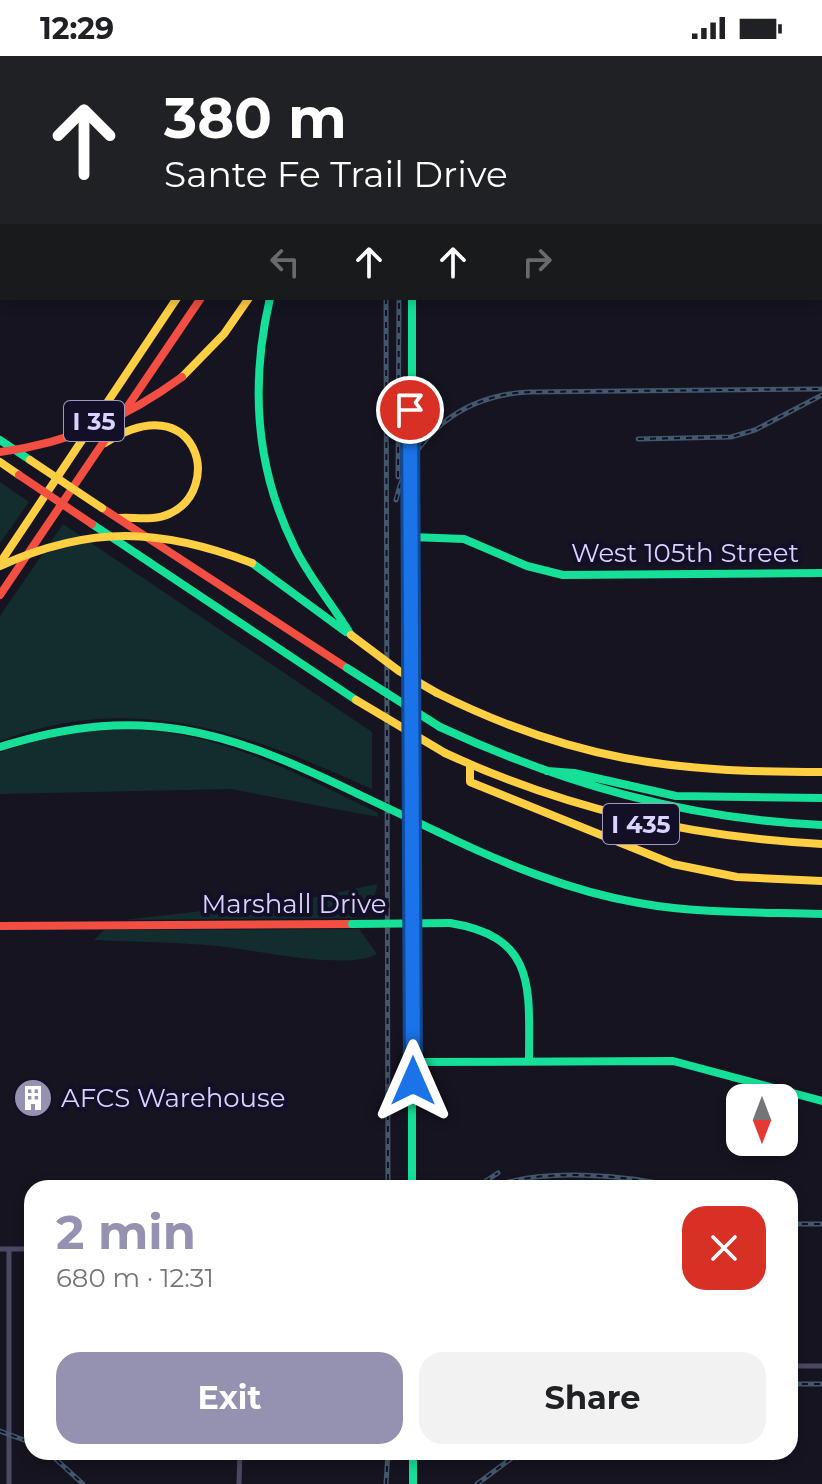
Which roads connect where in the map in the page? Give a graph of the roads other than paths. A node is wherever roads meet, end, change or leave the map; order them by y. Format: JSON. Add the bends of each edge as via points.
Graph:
{"nodes":[{"id":1,"x":176,"y":300,"type":"edge"},
{"id":2,"x":200,"y":300,"type":"edge"},
{"id":3,"x":248,"y":300,"type":"edge"},
{"id":4,"x":270,"y":300,"type":"edge"},
{"id":5,"x":412,"y":300,"type":"edge"},
{"id":6,"x":0,"y":440,"type":"edge"},
{"id":7,"x":100,"y":446,"type":"junction"},
{"id":8,"x":0,"y":452,"type":"edge"},
{"id":9,"x":0,"y":462,"type":"edge"},
{"id":10,"x":117,"y":518,"type":"junction"},
{"id":11,"x":412,"y":537,"type":"junction"},
{"id":12,"x":12,"y":544,"type":"junction"},
{"id":13,"x":0,"y":553,"type":"edge"},
{"id":14,"x":0,"y":564,"type":"edge"},
{"id":15,"x":822,"y":573,"type":"edge"},
{"id":16,"x":0,"y":595,"type":"edge"},
{"id":17,"x":351,"y":635,"type":"junction"},
{"id":18,"x":0,"y":747,"type":"edge"},
{"id":19,"x":470,"y":765,"type":"junction"},
{"id":20,"x":538,"y":772,"type":"junction"},
{"id":21,"x":822,"y":772,"type":"edge"},
{"id":22,"x":822,"y":798,"type":"edge"},
{"id":23,"x":822,"y":825,"type":"edge"},
{"id":24,"x":822,"y":844,"type":"edge"},
{"id":25,"x":822,"y":881,"type":"edge"},
{"id":26,"x":822,"y":914,"type":"edge"},
{"id":27,"x":0,"y":926,"type":"edge"},
{"id":28,"x":529,"y":1061,"type":"junction"},
{"id":29,"x":413,"y":1062,"type":"junction"},
{"id":30,"x":822,"y":1101,"type":"edge"},
{"id":31,"x":412,"y":1180,"type":"edge"},
{"id":32,"x":0,"y":1249,"type":"edge"},
{"id":33,"x":9,"y":1249,"type":"junction"},
{"id":34,"x":24,"y":1249,"type":"edge"},
{"id":35,"x":798,"y":1366,"type":"edge"},
{"id":36,"x":822,"y":1366,"type":"edge"},
{"id":37,"x":240,"y":1460,"type":"edge"},
{"id":38,"x":413,"y":1460,"type":"edge"},
{"id":39,"x":9,"y":1484,"type":"edge"},
{"id":40,"x":239,"y":1484,"type":"edge"},
{"id":41,"x":413,"y":1484,"type":"edge"}],
"edges":[{"from":1,"to":12,"type":"main road","number":"I 35"},
{"from":2,"to":7,"type":"main road","number":"I 35"},
{"from":3,"to":8,"type":"main road","bridge":true,"via":[[224,334],[148,403],[57,443]]},
{"from":4,"to":17,"type":"main road","via":[[257,386],[265,466],[295,547]]},
{"from":5,"to":11,"type":"main road"},
{"from":6,"to":10,"type":"main road","number":"I 435","bridge":true},
{"from":7,"to":10,"type":"main road","via":[[137,425],[158,423],[178,430],[197,455],[195,488],[178,509],[160,516]]},
{"from":7,"to":16,"type":"main road","number":"I 35"},
{"from":9,"to":19,"type":"main road","number":"I 435","bridge":true,"via":[[356,700]]},
{"from":10,"to":20,"type":"main road","number":"I 435","bridge":true,"via":[[440,727]]},
{"from":11,"to":15,"type":"main road","name":"West 105th Street","via":[[464,539],[563,575]]},
{"from":11,"to":29,"type":"main road"},
{"from":12,"to":13,"type":"main road"},
{"from":12,"to":14,"type":"main road","number":"I 35"},
{"from":14,"to":17,"type":"main road","bridge":true,"via":[[62,541],[117,533],[192,541],[252,563]]},
{"from":17,"to":21,"type":"main road","bridge":true,"via":[[437,693],[536,739],[620,762],[701,772]]},
{"from":18,"to":26,"type":"main road","bridge":true,"via":[[95,724],[173,726],[257,748],[500,862],[601,895],[686,909]]},
{"from":19,"to":24,"type":"main road","number":"I 435","via":[[538,794],[639,824],[740,840]]},
{"from":19,"to":25,"type":"main road","via":[[470,782],[647,856],[737,877]]},
{"from":20,"to":22,"type":"main road","via":[[567,771],[676,796]]},
{"from":20,"to":23,"type":"main road","number":"I 435","via":[[698,814]]},
{"from":27,"to":28,"type":"main road","name":"Marshall Drive","bridge":true,"via":[[476,926],[492,932],[519,959],[528,990]]},
{"from":28,"to":29,"type":"main road"},
{"from":28,"to":30,"type":"main road","via":[[673,1061]]},
{"from":29,"to":31,"type":"main road"},
{"from":32,"to":33,"type":"street"},
{"from":33,"to":34,"type":"street"},
{"from":33,"to":39,"type":"street"},
{"from":35,"to":36,"type":"street"},
{"from":37,"to":40,"type":"street"},
{"from":38,"to":41,"type":"main road"}]}
